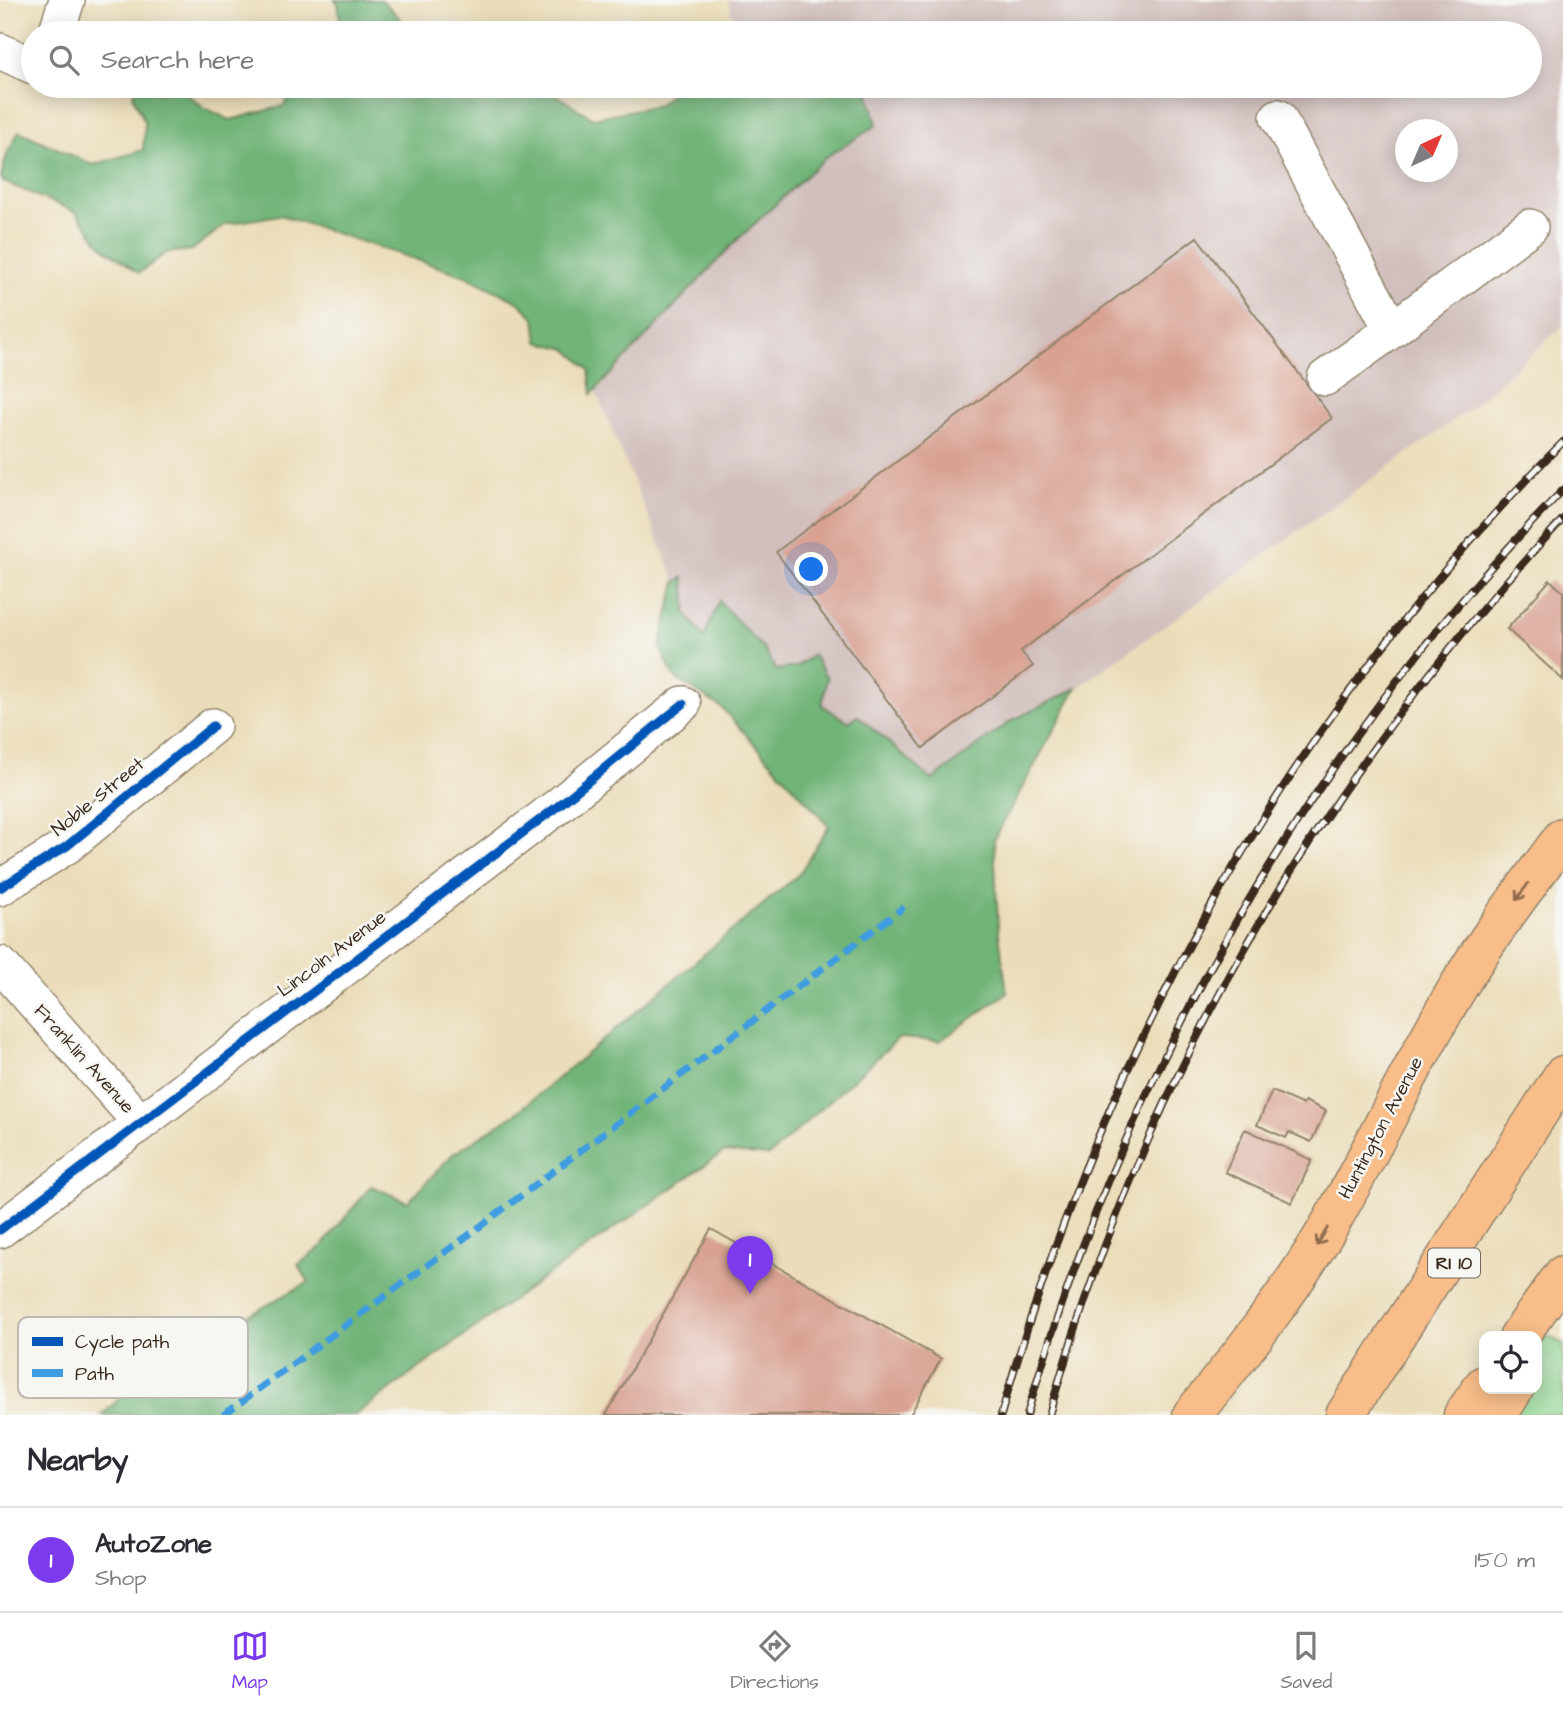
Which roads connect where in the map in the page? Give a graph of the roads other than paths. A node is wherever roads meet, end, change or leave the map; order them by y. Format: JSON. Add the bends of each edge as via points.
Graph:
{"nodes":[{"id":1,"x":67,"y":0,"type":"edge"},
{"id":2,"x":60,"y":21,"type":"edge"},
{"id":3,"x":0,"y":51,"type":"edge"},
{"id":4,"x":21,"y":61,"type":"edge"},
{"id":5,"x":1278,"y":117,"type":"dead end"},
{"id":6,"x":1530,"y":227,"type":"dead end"},
{"id":7,"x":1392,"y":330,"type":"junction"},
{"id":8,"x":1325,"y":378,"type":"dead end"},
{"id":9,"x":683,"y":704,"type":"dead end"},
{"id":10,"x":214,"y":726,"type":"dead end"},
{"id":11,"x":1563,"y":837,"type":"edge"},
{"id":12,"x":0,"y":888,"type":"edge"},
{"id":13,"x":0,"y":964,"type":"edge"},
{"id":14,"x":1563,"y":1074,"type":"edge"},
{"id":15,"x":1563,"y":1111,"type":"edge"},
{"id":16,"x":140,"y":1122,"type":"junction"},
{"id":17,"x":0,"y":1230,"type":"edge"},
{"id":18,"x":1563,"y":1275,"type":"edge"},
{"id":19,"x":1563,"y":1306,"type":"edge"},
{"id":20,"x":1523,"y":1331,"type":"edge"},
{"id":21,"x":1542,"y":1342,"type":"edge"},
{"id":22,"x":1479,"y":1392,"type":"edge"},
{"id":23,"x":1511,"y":1394,"type":"edge"},
{"id":24,"x":1192,"y":1415,"type":"edge"},
{"id":25,"x":1345,"y":1415,"type":"edge"},
{"id":26,"x":1463,"y":1415,"type":"edge"},
{"id":27,"x":1498,"y":1415,"type":"edge"}],
"edges":[{"from":1,"to":2,"type":"street"},
{"from":3,"to":4,"type":"street"},
{"from":5,"to":7,"type":"street"},
{"from":6,"to":7,"type":"street"},
{"from":7,"to":8,"type":"street"},
{"from":9,"to":16,"type":"street","name":"Lincoln Avenue","via":[[558,806]]},
{"from":10,"to":12,"type":"street","name":"Noble Street","via":[[67,846]]},
{"from":11,"to":24,"type":"main road","name":"Huntington Avenue","one_way":true,"via":[[1455,992],[1301,1271]]},
{"from":13,"to":16,"type":"street","name":"Franklin Avenue"},
{"from":14,"to":25,"type":"main road"},
{"from":15,"to":25,"type":"main road","number":"RI 10"},
{"from":16,"to":17,"type":"street","name":"Lincoln Avenue"},
{"from":18,"to":20,"type":"main road"},
{"from":19,"to":21,"type":"main road"},
{"from":22,"to":26,"type":"main road"},
{"from":23,"to":27,"type":"main road"}]}
